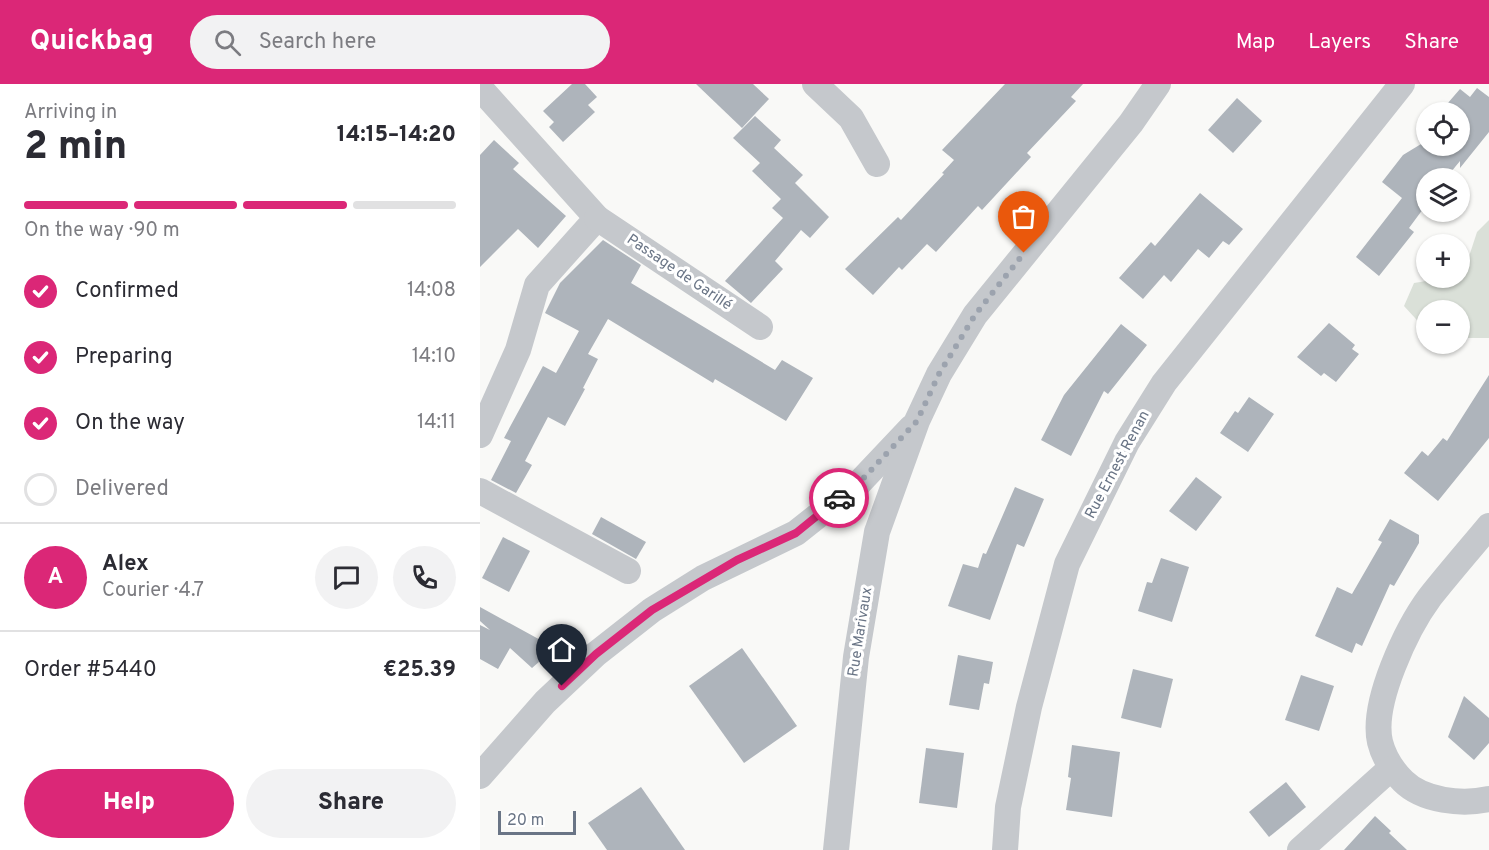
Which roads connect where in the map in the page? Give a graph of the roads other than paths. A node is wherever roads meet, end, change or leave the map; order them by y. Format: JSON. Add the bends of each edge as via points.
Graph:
{"nodes":[{"id":1,"x":815,"y":84,"type":"edge"},
{"id":2,"x":1158,"y":84,"type":"edge"},
{"id":3,"x":1402,"y":84,"type":"edge"},
{"id":4,"x":480,"y":88,"type":"edge"},
{"id":5,"x":877,"y":164,"type":"dead end"},
{"id":6,"x":597,"y":218,"type":"junction"},
{"id":7,"x":760,"y":327,"type":"dead end"},
{"id":8,"x":917,"y":421,"type":"junction"},
{"id":9,"x":480,"y":435,"type":"edge"},
{"id":10,"x":480,"y":491,"type":"edge"},
{"id":11,"x":1489,"y":526,"type":"edge"},
{"id":12,"x":628,"y":571,"type":"dead end"},
{"id":13,"x":1390,"y":769,"type":"junction"},
{"id":14,"x":480,"y":776,"type":"edge"},
{"id":15,"x":1489,"y":800,"type":"edge"},
{"id":16,"x":836,"y":850,"type":"edge"},
{"id":17,"x":1005,"y":850,"type":"edge"},
{"id":18,"x":1300,"y":850,"type":"edge"}],
"edges":[{"from":1,"to":5,"type":"street","via":[[851,118]]},
{"from":2,"to":8,"type":"street","via":[[1131,123],[975,315],[939,374]]},
{"from":3,"to":17,"type":"street","name":"Rue Ernest Renan","via":[[1164,383],[1127,442],[1067,564],[1029,707],[1008,807]]},
{"from":4,"to":6,"type":"street","name":"Passage de Garillé"},
{"from":6,"to":7,"type":"street","name":"Passage de Garillé"},
{"from":6,"to":9,"type":"street","via":[[537,285],[518,350]]},
{"from":8,"to":14,"type":"street","via":[[859,483],[796,533],[737,560],[669,599],[596,654],[544,702]]},
{"from":8,"to":16,"type":"street","name":"Rue Marivaux","via":[[877,532],[856,657]]},
{"from":10,"to":12,"type":"street"},
{"from":11,"to":13,"type":"street","via":[[1428,599],[1398,652],[1382,698],[1380,740]]},
{"from":13,"to":15,"type":"street","via":[[1411,790],[1447,801]]},
{"from":13,"to":18,"type":"street"}]}
